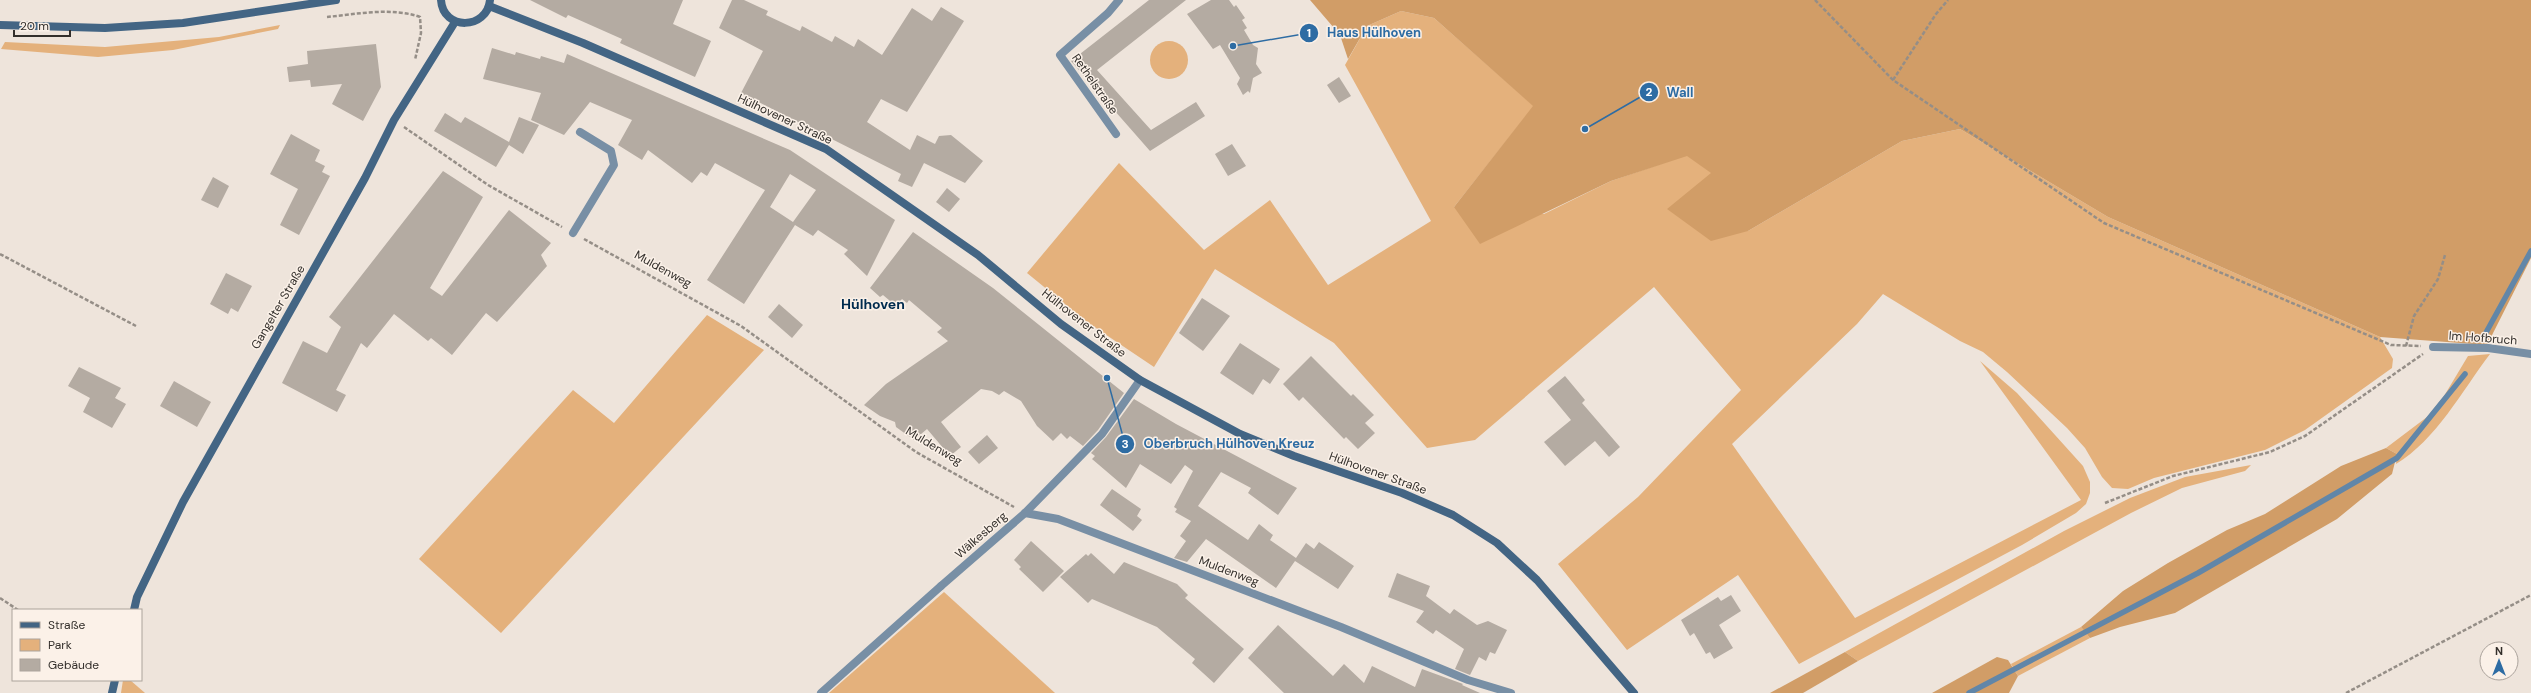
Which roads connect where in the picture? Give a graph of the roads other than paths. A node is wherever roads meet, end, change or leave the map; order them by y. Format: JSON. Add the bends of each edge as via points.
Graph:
{"nodes":[{"id":1,"x":336,"y":0,"type":"edge"},
{"id":2,"x":441,"y":0,"type":"edge"},
{"id":3,"x":1119,"y":0,"type":"edge"},
{"id":4,"x":489,"y":3,"type":"edge"},
{"id":5,"x":455,"y":22,"type":"junction"},
{"id":6,"x":0,"y":25,"type":"edge"},
{"id":7,"x":580,"y":132,"type":"dead end"},
{"id":8,"x":1116,"y":134,"type":"dead end"},
{"id":9,"x":573,"y":233,"type":"road end"},
{"id":10,"x":2434,"y":347,"type":"road end"},
{"id":11,"x":2531,"y":354,"type":"edge"},
{"id":12,"x":1140,"y":380,"type":"junction"},
{"id":13,"x":1025,"y":513,"type":"junction"},
{"id":14,"x":134,"y":609,"type":"edge"},
{"id":15,"x":115,"y":681,"type":"edge"},
{"id":16,"x":112,"y":693,"type":"edge"},
{"id":17,"x":821,"y":693,"type":"edge"},
{"id":18,"x":1511,"y":693,"type":"edge"},
{"id":19,"x":1634,"y":693,"type":"edge"}],
"edges":[{"from":1,"to":6,"type":"main road","via":[[183,24],[105,28]]},
{"from":2,"to":5,"type":"main road","via":[[444,11]]},
{"from":3,"to":8,"type":"street","name":"Rethelstraße","via":[[1108,13],[1060,55]]},
{"from":4,"to":5,"type":"main road","via":[[482,18],[476,22]]},
{"from":4,"to":12,"type":"main road","name":"Hülhovener Straße","via":[[826,149],[978,255],[1061,324]]},
{"from":5,"to":14,"type":"main road","name":"Gangelter Straße","via":[[394,120],[183,502],[137,597]]},
{"from":7,"to":9,"type":"street","via":[[611,151],[614,165]]},
{"from":10,"to":11,"type":"street","name":"Im Hofbruch","via":[[2488,348]]},
{"from":12,"to":13,"type":"street","name":"Wälkesberg","via":[[1102,434]]},
{"from":12,"to":19,"type":"main road","name":"Hülhovener Straße","via":[[1240,434],[1294,456],[1402,493],[1453,515],[1497,543],[1537,580]]},
{"from":13,"to":17,"type":"street","name":"Wälkesberg"},
{"from":13,"to":18,"type":"street","name":"Muldenweg","via":[[1058,519],[1342,626],[1468,680]]},
{"from":15,"to":16,"type":"main road"}]}
